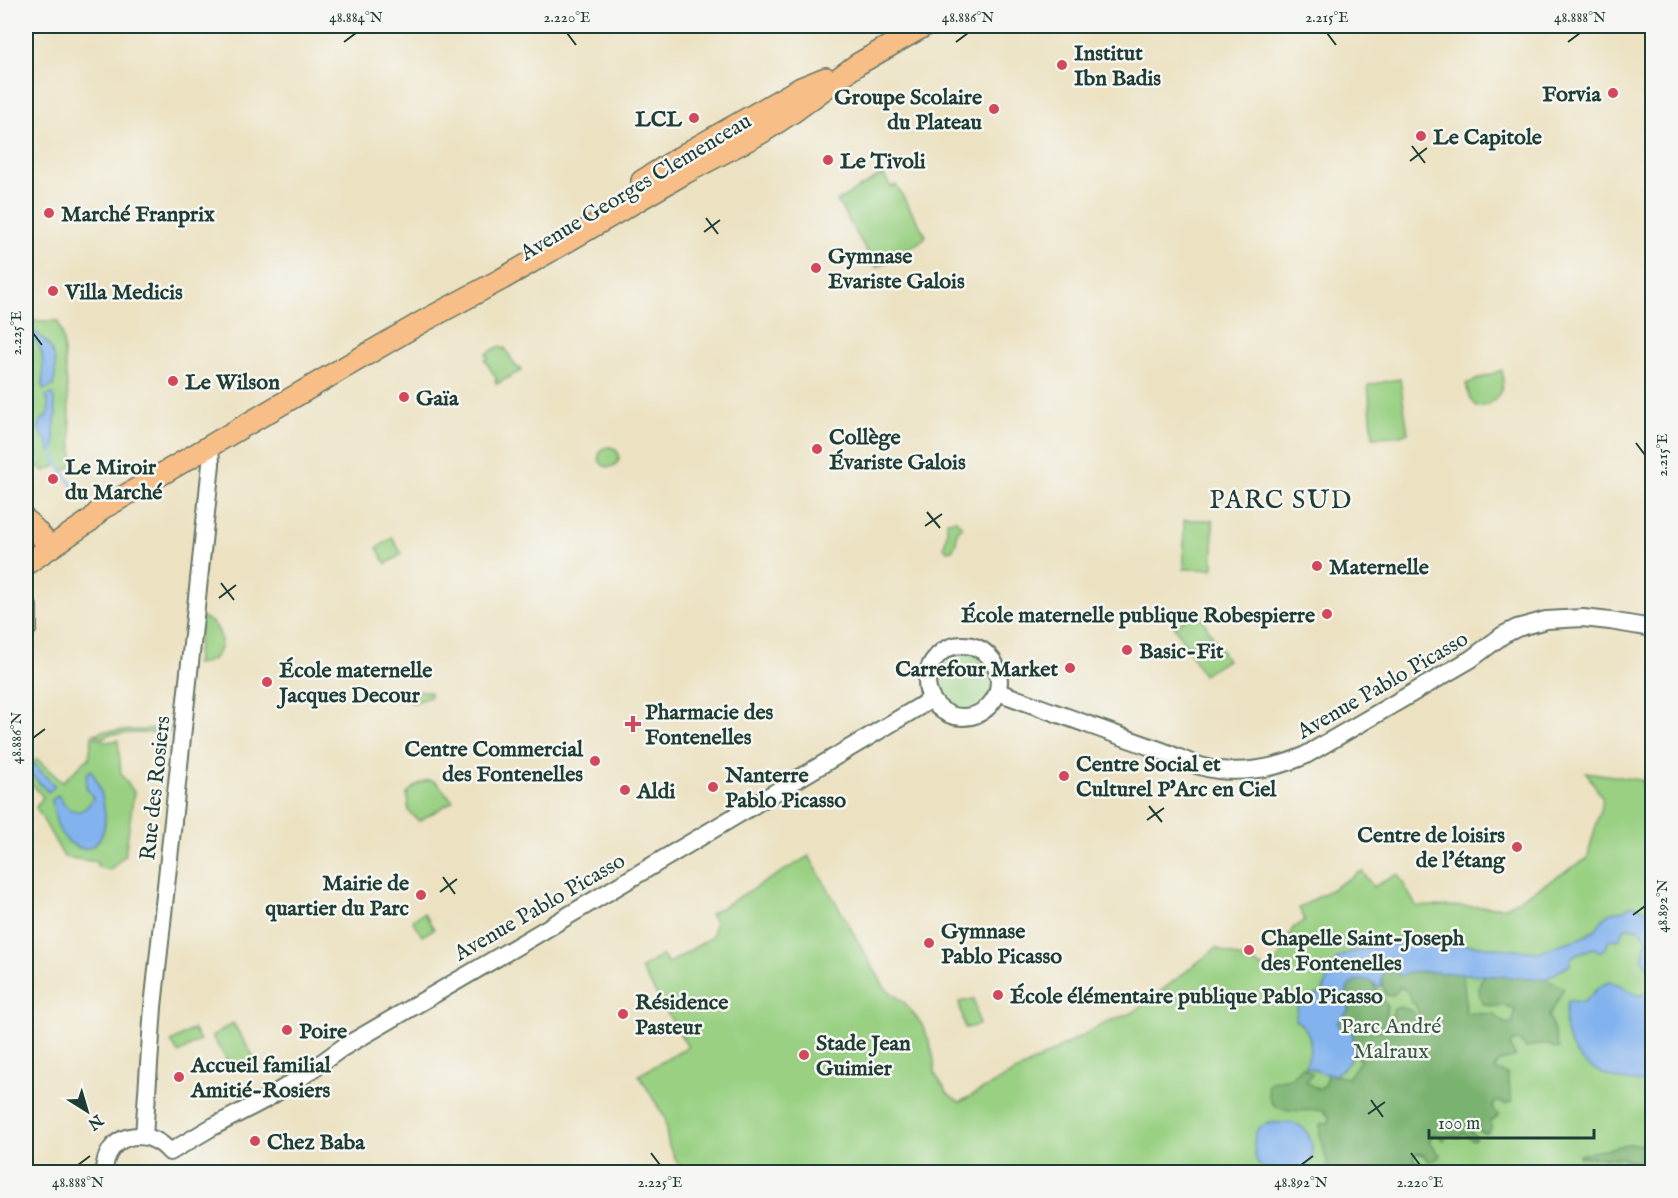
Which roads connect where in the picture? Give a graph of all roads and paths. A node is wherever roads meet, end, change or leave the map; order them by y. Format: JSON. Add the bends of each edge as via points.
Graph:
{"nodes":[{"id":1,"x":924,"y":26,"type":"edge"},
{"id":2,"x":204,"y":450,"type":"junction"},
{"id":3,"x":26,"y":520,"type":"edge"},
{"id":4,"x":38,"y":545,"type":"edge"},
{"id":5,"x":26,"y":564,"type":"edge"},
{"id":6,"x":26,"y":607,"type":"edge"},
{"id":7,"x":26,"y":627,"type":"edge"},
{"id":8,"x":1653,"y":628,"type":"edge"},
{"id":9,"x":998,"y":692,"type":"junction"},
{"id":10,"x":932,"y":699,"type":"junction"},
{"id":11,"x":144,"y":1136,"type":"junction"},
{"id":12,"x":104,"y":1173,"type":"edge"}],
"edges":[{"from":1,"to":2,"type":"main road","name":"Avenue Georges Clemenceau","via":[[858,64],[801,88],[692,150],[475,280],[422,322]]},
{"from":2,"to":4,"type":"main road","name":"Avenue Georges Clemenceau","via":[[102,509],[83,514]]},
{"from":2,"to":11,"type":"street","name":"Rue des Rosiers","via":[[211,464],[153,1007]]},
{"from":3,"to":4,"type":"main road"},
{"from":4,"to":5,"type":"main road","name":"Avenue Georges Clemenceau"},
{"from":6,"to":7,"type":"main road"},
{"from":8,"to":9,"type":"street","name":"Avenue Pablo Picasso","via":[[1583,618],[1517,628],[1313,751],[1280,765],[1245,771],[1198,765]]},
{"from":9,"to":10,"type":"street","via":[[974,716],[955,716]]},
{"from":9,"to":10,"type":"street","via":[[997,667],[990,657],[974,647],[955,646],[944,651],[930,668],[928,684]]},
{"from":10,"to":11,"type":"street","name":"Avenue Pablo Picasso","via":[[351,1043],[266,1099],[170,1152],[154,1138]]},
{"from":11,"to":12,"type":"street","via":[[133,1136],[114,1146],[106,1157]]}]}
